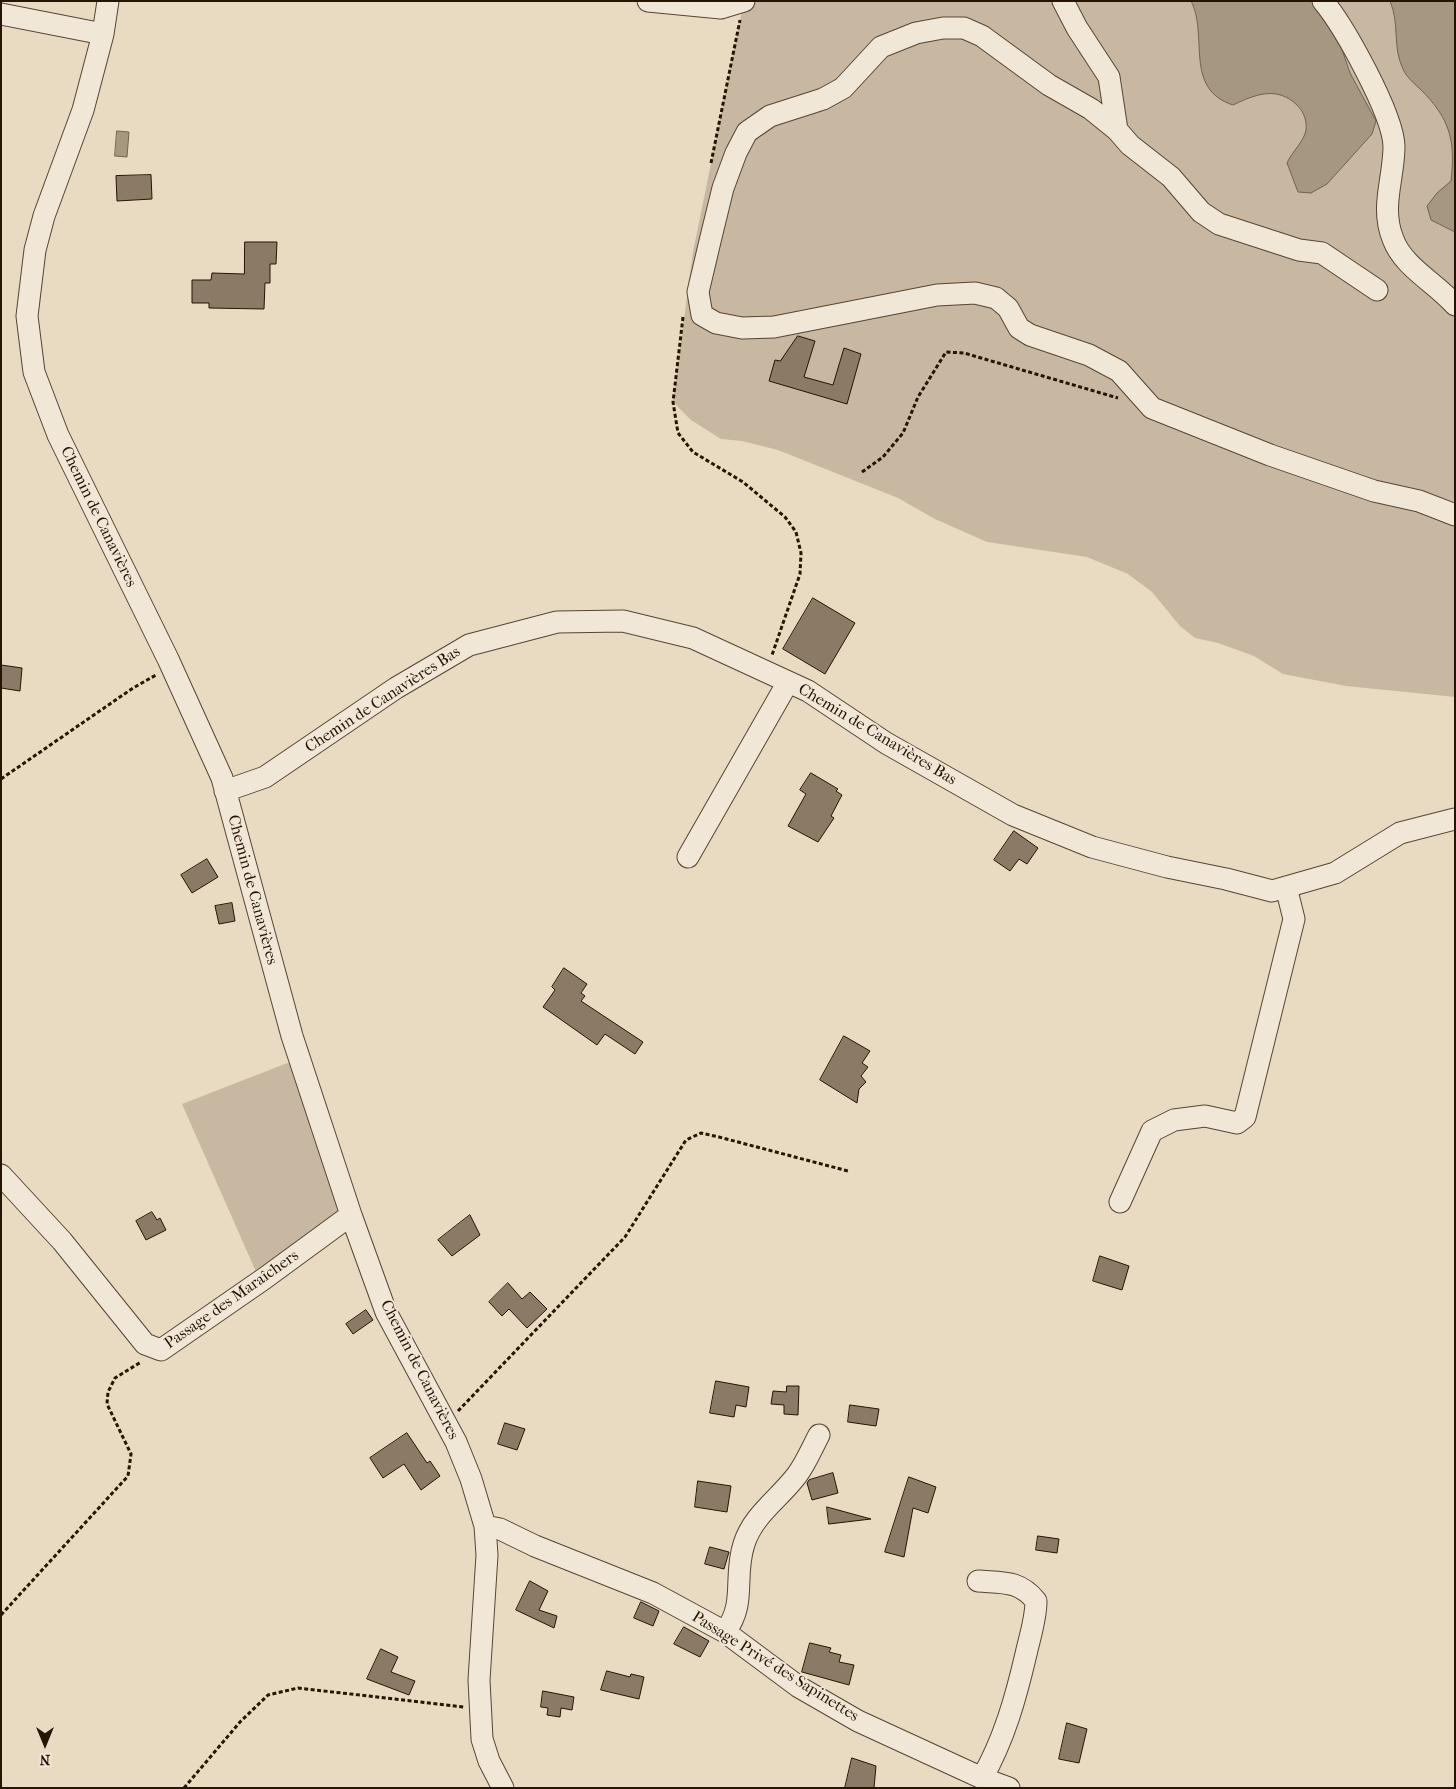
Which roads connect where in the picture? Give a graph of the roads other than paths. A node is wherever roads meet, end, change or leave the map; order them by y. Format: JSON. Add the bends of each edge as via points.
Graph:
{"nodes":[{"id":1,"x":108,"y":1,"type":"edge"},
{"id":2,"x":648,"y":1,"type":"edge"},
{"id":3,"x":1063,"y":1,"type":"edge"},
{"id":4,"x":1322,"y":1,"type":"edge"},
{"id":5,"x":744,"y":2,"type":"edge"},
{"id":6,"x":1,"y":14,"type":"edge"},
{"id":7,"x":104,"y":34,"type":"junction"},
{"id":8,"x":1117,"y":130,"type":"junction"},
{"id":9,"x":1377,"y":290,"type":"dead end"},
{"id":10,"x":1455,"y":305,"type":"edge"},
{"id":11,"x":1455,"y":515,"type":"edge"},
{"id":12,"x":788,"y":682,"type":"junction"},
{"id":13,"x":225,"y":791,"type":"junction"},
{"id":14,"x":1455,"y":820,"type":"edge"},
{"id":15,"x":688,"y":857,"type":"dead end"},
{"id":16,"x":1286,"y":887,"type":"junction"},
{"id":17,"x":1,"y":1175,"type":"edge"},
{"id":18,"x":1120,"y":1202,"type":"dead end"},
{"id":19,"x":351,"y":1215,"type":"junction"},
{"id":20,"x":819,"y":1434,"type":"dead end"},
{"id":21,"x":485,"y":1526,"type":"junction"},
{"id":22,"x":978,"y":1582,"type":"dead end"},
{"id":23,"x":725,"y":1632,"type":"junction"},
{"id":24,"x":982,"y":1778,"type":"junction"},
{"id":25,"x":503,"y":1788,"type":"edge"},
{"id":26,"x":1009,"y":1788,"type":"edge"}],
"edges":[{"from":1,"to":7,"type":"street","name":"Chemin de Canavières"},
{"from":2,"to":5,"type":"street","via":[[721,8]]},
{"from":3,"to":8,"type":"street","via":[[1109,77]]},
{"from":4,"to":10,"type":"street","via":[[1344,30],[1390,122],[1394,161],[1386,199],[1393,241],[1410,264]]},
{"from":6,"to":7,"type":"street"},
{"from":7,"to":13,"type":"street","name":"Chemin de Canavières","via":[[83,110],[44,216],[35,250],[28,290],[29,344],[34,372],[58,435],[168,659]]},
{"from":8,"to":9,"type":"street","via":[[1130,145],[1171,177],[1201,212],[1219,224],[1299,250],[1322,254]]},
{"from":8,"to":11,"type":"street","via":[[982,36],[964,28],[916,33],[881,47],[843,88],[823,100],[770,116],[747,132],[736,153],[719,204],[698,292],[702,315],[716,323],[742,328],[774,327],[937,294],[975,293],[996,298],[1008,308],[1019,328],[1119,371],[1152,408],[1270,455]]},
{"from":12,"to":13,"type":"street","name":"Chemin de Canavières Bas","via":[[693,638],[623,621],[557,622],[469,645],[396,688],[265,776]]},
{"from":12,"to":15,"type":"street"},
{"from":12,"to":16,"type":"street","name":"Chemin de Canavières Bas","via":[[808,691],[886,743],[1013,815],[1092,847],[1272,891]]},
{"from":13,"to":19,"type":"street","name":"Chemin de Canavières","via":[[292,1036]]},
{"from":14,"to":16,"type":"street","name":"Chemin de Canavières Bas","via":[[1400,833],[1335,873]]},
{"from":16,"to":18,"type":"street","via":[[1294,919],[1245,1117],[1237,1122],[1205,1116],[1174,1120],[1152,1131]]},
{"from":17,"to":19,"type":"street","name":"Passage des Maraîchers","via":[[62,1241],[145,1344],[161,1350]]},
{"from":19,"to":21,"type":"street","name":"Chemin de Canavières","via":[[386,1312],[446,1424],[471,1479]]},
{"from":20,"to":23,"type":"street","via":[[798,1474],[755,1520],[744,1542],[739,1561],[737,1612]]},
{"from":21,"to":23,"type":"street","name":"Passage Privé des Sapinettes","via":[[500,1529],[645,1590]]},
{"from":21,"to":25,"type":"street","name":"Chemin de Canavières","via":[[487,1554],[479,1709],[482,1739]]},
{"from":22,"to":24,"type":"street","via":[[1009,1583],[1023,1588],[1036,1601],[1036,1614],[1017,1689],[1002,1738]]},
{"from":23,"to":24,"type":"street","name":"Passage Privé des Sapinettes","via":[[799,1687],[858,1721]]},
{"from":24,"to":26,"type":"street","name":"Passage Privé des Sapinettes"}]}
